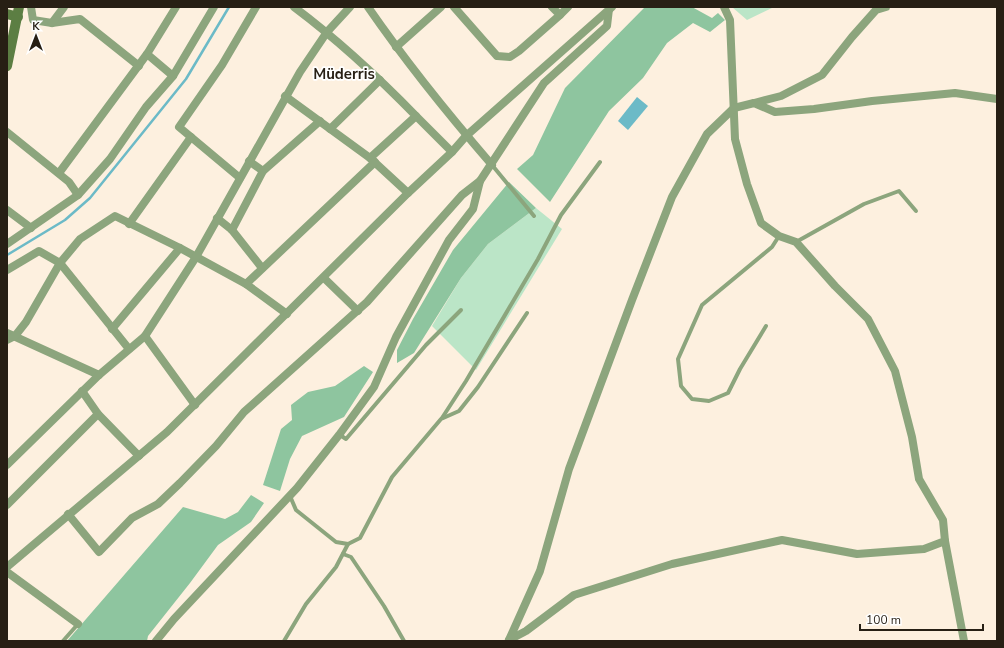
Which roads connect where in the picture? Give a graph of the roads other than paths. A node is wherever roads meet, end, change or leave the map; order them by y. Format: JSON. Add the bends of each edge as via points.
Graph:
{"nodes":[{"id":1,"x":31,"y":7,"type":"edge"},
{"id":2,"x":64,"y":7,"type":"edge"},
{"id":3,"x":214,"y":7,"type":"edge"},
{"id":4,"x":256,"y":7,"type":"edge"},
{"id":5,"x":294,"y":7,"type":"edge"},
{"id":6,"x":350,"y":7,"type":"edge"},
{"id":7,"x":368,"y":7,"type":"edge"},
{"id":8,"x":441,"y":7,"type":"edge"},
{"id":9,"x":454,"y":7,"type":"edge"},
{"id":10,"x":552,"y":7,"type":"edge"},
{"id":11,"x":568,"y":7,"type":"edge"},
{"id":12,"x":724,"y":7,"type":"edge"},
{"id":13,"x":886,"y":7,"type":"edge"},
{"id":14,"x":173,"y":8,"type":"edge"},
{"id":15,"x":610,"y":8,"type":"edge"},
{"id":16,"x":18,"y":12,"type":"edge"},
{"id":17,"x":7,"y":14,"type":"edge"},
{"id":18,"x":560,"y":15,"type":"junction"},
{"id":19,"x":52,"y":23,"type":"junction"},
{"id":20,"x":327,"y":32,"type":"junction"},
{"id":21,"x":396,"y":48,"type":"junction"},
{"id":22,"x":9,"y":53,"type":"edge"},
{"id":23,"x":147,"y":54,"type":"junction"},
{"id":24,"x":7,"y":66,"type":"edge"},
{"id":25,"x":138,"y":66,"type":"junction"},
{"id":26,"x":173,"y":76,"type":"junction"},
{"id":27,"x":380,"y":80,"type":"junction"},
{"id":28,"x":285,"y":96,"type":"junction"},
{"id":29,"x":997,"y":99,"type":"edge"},
{"id":30,"x":754,"y":103,"type":"junction"},
{"id":31,"x":734,"y":108,"type":"junction"},
{"id":32,"x":416,"y":116,"type":"junction"},
{"id":33,"x":320,"y":122,"type":"junction"},
{"id":34,"x":330,"y":129,"type":"junction"},
{"id":35,"x":7,"y":132,"type":"edge"},
{"id":36,"x":466,"y":136,"type":"junction"},
{"id":37,"x":191,"y":137,"type":"junction"},
{"id":38,"x":452,"y":152,"type":"junction"},
{"id":39,"x":373,"y":160,"type":"junction"},
{"id":40,"x":249,"y":161,"type":"junction"},
{"id":41,"x":600,"y":162,"type":"dead end"},
{"id":42,"x":492,"y":165,"type":"junction"},
{"id":43,"x":263,"y":171,"type":"junction"},
{"id":44,"x":59,"y":173,"type":"junction"},
{"id":45,"x":240,"y":178,"type":"junction"},
{"id":46,"x":480,"y":182,"type":"junction"},
{"id":47,"x":408,"y":193,"type":"junction"},
{"id":48,"x":78,"y":195,"type":"junction"},
{"id":49,"x":7,"y":210,"type":"edge"},
{"id":50,"x":916,"y":211,"type":"dead end"},
{"id":51,"x":534,"y":216,"type":"dead end"},
{"id":52,"x":217,"y":218,"type":"junction"},
{"id":53,"x":129,"y":224,"type":"junction"},
{"id":54,"x":31,"y":228,"type":"junction"},
{"id":55,"x":232,"y":230,"type":"junction"},
{"id":56,"x":779,"y":236,"type":"junction"},
{"id":57,"x":796,"y":242,"type":"junction"},
{"id":58,"x":7,"y":244,"type":"edge"},
{"id":59,"x":180,"y":248,"type":"junction"},
{"id":60,"x":196,"y":257,"type":"junction"},
{"id":61,"x":60,"y":263,"type":"junction"},
{"id":62,"x":262,"y":268,"type":"junction"},
{"id":63,"x":7,"y":270,"type":"edge"},
{"id":64,"x":324,"y":278,"type":"junction"},
{"id":65,"x":246,"y":284,"type":"junction"},
{"id":66,"x":461,"y":310,"type":"dead end"},
{"id":67,"x":358,"y":311,"type":"junction"},
{"id":68,"x":527,"y":313,"type":"dead end"},
{"id":69,"x":287,"y":314,"type":"junction"},
{"id":70,"x":766,"y":326,"type":"dead end"},
{"id":71,"x":112,"y":329,"type":"junction"},
{"id":72,"x":7,"y":333,"type":"edge"},
{"id":73,"x":15,"y":336,"type":"junction"},
{"id":74,"x":145,"y":336,"type":"junction"},
{"id":75,"x":7,"y":340,"type":"edge"},
{"id":76,"x":128,"y":349,"type":"junction"},
{"id":77,"x":99,"y":375,"type":"junction"},
{"id":78,"x":82,"y":391,"type":"junction"},
{"id":79,"x":195,"y":405,"type":"junction"},
{"id":80,"x":98,"y":414,"type":"junction"},
{"id":81,"x":441,"y":419,"type":"junction"},
{"id":82,"x":339,"y":435,"type":"junction"},
{"id":83,"x":138,"y":456,"type":"junction"},
{"id":84,"x":7,"y":465,"type":"edge"},
{"id":85,"x":290,"y":496,"type":"junction"},
{"id":86,"x":7,"y":505,"type":"edge"},
{"id":87,"x":68,"y":514,"type":"junction"},
{"id":88,"x":945,"y":541,"type":"junction"},
{"id":89,"x":348,"y":544,"type":"junction"},
{"id":90,"x":343,"y":554,"type":"junction"},
{"id":91,"x":7,"y":567,"type":"edge"},
{"id":92,"x":7,"y":572,"type":"edge"},
{"id":93,"x":78,"y":624,"type":"joint"},
{"id":94,"x":63,"y":641,"type":"edge"},
{"id":95,"x":156,"y":641,"type":"edge"},
{"id":96,"x":284,"y":641,"type":"edge"},
{"id":97,"x":404,"y":641,"type":"edge"},
{"id":98,"x":509,"y":641,"type":"edge"},
{"id":99,"x":964,"y":641,"type":"edge"}],
"edges":[{"from":1,"to":19,"type":"street","via":[[33,20]]},
{"from":2,"to":19,"type":"street"},
{"from":3,"to":26,"type":"street"},
{"from":4,"to":37,"type":"street","via":[[222,65],[180,128]]},
{"from":5,"to":20,"type":"street"},
{"from":6,"to":20,"type":"street"},
{"from":7,"to":21,"type":"street"},
{"from":8,"to":21,"type":"street"},
{"from":9,"to":18,"type":"street","via":[[497,56],[510,57]]},
{"from":10,"to":18,"type":"street"},
{"from":11,"to":18,"type":"street"},
{"from":12,"to":31,"type":"street","via":[[730,20]]},
{"from":13,"to":30,"type":"street","via":[[876,10],[822,75],[780,96]]},
{"from":14,"to":23,"type":"street"},
{"from":15,"to":36,"type":"street"},
{"from":15,"to":42,"type":"street","via":[[607,26],[544,83]]},
{"from":16,"to":17,"type":"main road"},
{"from":16,"to":22,"type":"main road"},
{"from":19,"to":25,"type":"street","via":[[80,19]]},
{"from":20,"to":27,"type":"street"},
{"from":20,"to":28,"type":"street"},
{"from":21,"to":36,"type":"street"},
{"from":22,"to":24,"type":"main road"},
{"from":23,"to":25,"type":"street"},
{"from":23,"to":26,"type":"street"},
{"from":25,"to":44,"type":"street"},
{"from":26,"to":48,"type":"street","via":[[146,107],[110,159]]},
{"from":27,"to":32,"type":"street"},
{"from":27,"to":34,"type":"street"},
{"from":28,"to":33,"type":"street"},
{"from":28,"to":40,"type":"street"},
{"from":29,"to":30,"type":"street","via":[[955,93],[775,112]]},
{"from":30,"to":31,"type":"street"},
{"from":31,"to":56,"type":"street","via":[[735,139],[747,184],[761,223]]},
{"from":31,"to":98,"type":"street","via":[[707,134],[672,197],[568,469],[540,571]]},
{"from":32,"to":38,"type":"street"},
{"from":32,"to":39,"type":"street"},
{"from":33,"to":34,"type":"street"},
{"from":33,"to":43,"type":"street"},
{"from":34,"to":39,"type":"street"},
{"from":35,"to":44,"type":"street"},
{"from":36,"to":38,"type":"street"},
{"from":36,"to":42,"type":"street"},
{"from":37,"to":45,"type":"street"},
{"from":37,"to":53,"type":"street"},
{"from":38,"to":47,"type":"street"},
{"from":39,"to":47,"type":"street"},
{"from":39,"to":62,"type":"street"},
{"from":40,"to":43,"type":"street"},
{"from":40,"to":45,"type":"street"},
{"from":41,"to":81,"type":"lane","via":[[561,215],[538,259]]},
{"from":42,"to":46,"type":"street"},
{"from":42,"to":51,"type":"lane"},
{"from":43,"to":55,"type":"street"},
{"from":44,"to":48,"type":"street"},
{"from":45,"to":52,"type":"street"},
{"from":46,"to":67,"type":"street","via":[[462,195]]},
{"from":46,"to":82,"type":"street","via":[[473,209],[450,240],[396,337],[374,387]]},
{"from":47,"to":64,"type":"street"},
{"from":48,"to":54,"type":"street"},
{"from":49,"to":54,"type":"street"},
{"from":50,"to":57,"type":"lane","via":[[899,191],[864,204]]},
{"from":52,"to":55,"type":"street"},
{"from":52,"to":60,"type":"street"},
{"from":53,"to":59,"type":"street"},
{"from":53,"to":61,"type":"street","via":[[115,216],[80,239]]},
{"from":54,"to":58,"type":"street"},
{"from":55,"to":62,"type":"street"},
{"from":56,"to":57,"type":"street"},
{"from":56,"to":70,"type":"lane","via":[[772,247],[702,305],[678,359],[681,386],[692,399],[709,401],[728,394]]},
{"from":57,"to":88,"type":"street","via":[[868,319],[895,371],[912,437],[919,479],[943,520]]},
{"from":59,"to":60,"type":"street"},
{"from":59,"to":71,"type":"street"},
{"from":60,"to":65,"type":"street"},
{"from":60,"to":74,"type":"street"},
{"from":61,"to":63,"type":"street","via":[[39,251]]},
{"from":61,"to":71,"type":"street"},
{"from":61,"to":73,"type":"street","via":[[26,322]]},
{"from":62,"to":65,"type":"street"},
{"from":64,"to":67,"type":"street"},
{"from":64,"to":69,"type":"street"},
{"from":65,"to":69,"type":"street"},
{"from":66,"to":82,"type":"lane","via":[[426,345],[346,439]]},
{"from":67,"to":87,"type":"street","via":[[244,412],[216,446],[158,504],[132,518],[99,552]]},
{"from":68,"to":81,"type":"lane","via":[[474,393],[459,411]]},
{"from":69,"to":79,"type":"street"},
{"from":71,"to":76,"type":"street"},
{"from":72,"to":73,"type":"street"},
{"from":73,"to":75,"type":"street"},
{"from":73,"to":77,"type":"street"},
{"from":74,"to":76,"type":"street"},
{"from":74,"to":79,"type":"street"},
{"from":76,"to":77,"type":"street"},
{"from":77,"to":78,"type":"street"},
{"from":78,"to":80,"type":"street"},
{"from":78,"to":84,"type":"street"},
{"from":79,"to":83,"type":"street"},
{"from":80,"to":83,"type":"street"},
{"from":80,"to":86,"type":"street"},
{"from":81,"to":89,"type":"lane","via":[[392,477],[360,538]]},
{"from":82,"to":85,"type":"street"},
{"from":83,"to":87,"type":"street"},
{"from":85,"to":89,"type":"lane","via":[[296,510],[336,542]]},
{"from":85,"to":95,"type":"street"},
{"from":87,"to":91,"type":"street"},
{"from":88,"to":98,"type":"street","via":[[924,549],[857,554],[782,540],[672,564],[574,595]]},
{"from":88,"to":99,"type":"street"},
{"from":89,"to":90,"type":"lane"},
{"from":90,"to":96,"type":"lane","via":[[336,567],[306,604]]},
{"from":90,"to":97,"type":"lane","via":[[352,557]]},
{"from":92,"to":93,"type":"street"},
{"from":93,"to":94,"type":"lane"}]}
